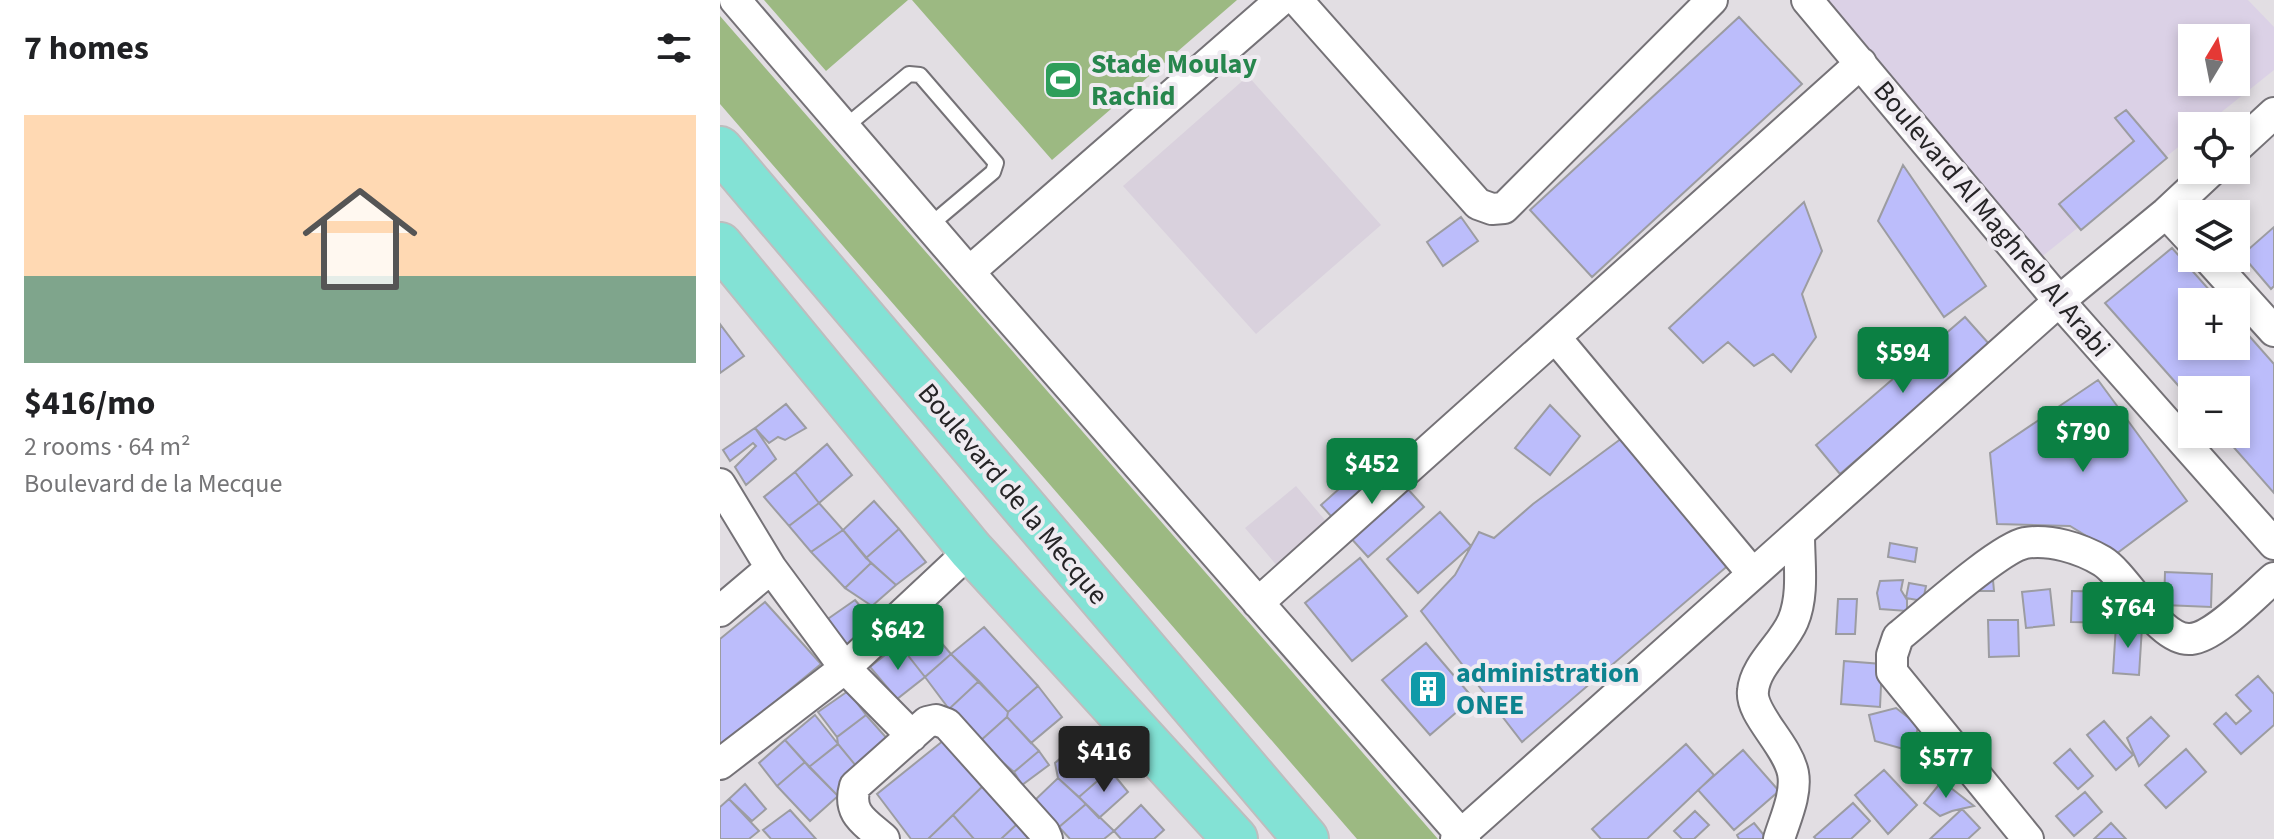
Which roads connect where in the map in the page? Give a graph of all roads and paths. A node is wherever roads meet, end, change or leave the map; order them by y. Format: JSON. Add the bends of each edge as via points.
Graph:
{"nodes":[{"id":1,"x":735,"y":0,"type":"edge"},
{"id":2,"x":1281,"y":0,"type":"edge"},
{"id":3,"x":1297,"y":0,"type":"edge"},
{"id":4,"x":1712,"y":0,"type":"edge"},
{"id":5,"x":1807,"y":0,"type":"edge"},
{"id":6,"x":1861,"y":63,"type":"junction"},
{"id":7,"x":2274,"y":113,"type":"edge"},
{"id":8,"x":845,"y":127,"type":"junction"},
{"id":9,"x":2250,"y":135,"type":"edge"},
{"id":10,"x":720,"y":149,"type":"edge"},
{"id":11,"x":2197,"y":184,"type":"edge"},
{"id":12,"x":2166,"y":213,"type":"junction"},
{"id":13,"x":929,"y":226,"type":"junction"},
{"id":14,"x":2178,"y":226,"type":"edge"},
{"id":15,"x":720,"y":245,"type":"edge"},
{"id":16,"x":969,"y":272,"type":"junction"},
{"id":17,"x":2223,"y":272,"type":"edge"},
{"id":18,"x":2059,"y":301,"type":"junction"},
{"id":19,"x":2270,"y":317,"type":"edge"},
{"id":20,"x":1555,"y":337,"type":"junction"},
{"id":21,"x":720,"y":484,"type":"edge"},
{"id":22,"x":1799,"y":535,"type":"junction"},
{"id":23,"x":2274,"y":544,"type":"edge"},
{"id":24,"x":971,"y":550,"type":"junction"},
{"id":25,"x":771,"y":568,"type":"junction"},
{"id":26,"x":1753,"y":574,"type":"junction"},
{"id":27,"x":2274,"y":578,"type":"edge"},
{"id":28,"x":1258,"y":603,"type":"junction"},
{"id":29,"x":720,"y":611,"type":"edge"},
{"id":30,"x":845,"y":668,"type":"junction"},
{"id":31,"x":912,"y":736,"type":"junction"},
{"id":32,"x":720,"y":764,"type":"edge"},
{"id":33,"x":1229,"y":837,"type":"edge"},
{"id":34,"x":1460,"y":837,"type":"edge"},
{"id":35,"x":884,"y":839,"type":"edge"},
{"id":36,"x":1047,"y":839,"type":"edge"},
{"id":37,"x":1306,"y":839,"type":"edge"},
{"id":38,"x":1779,"y":839,"type":"edge"},
{"id":39,"x":2028,"y":839,"type":"edge"}],
"edges":[{"from":1,"to":8,"type":"street"},
{"from":2,"to":16,"type":"street"},
{"from":3,"to":4,"type":"street","via":[[1478,204],[1492,209],[1504,208]]},
{"from":5,"to":6,"type":"street","name":"Boulevard Al Maghreb Al Arabi"},
{"from":6,"to":18,"type":"street","name":"Boulevard Al Maghreb Al Arabi"},
{"from":6,"to":20,"type":"street"},
{"from":7,"to":9,"type":"street"},
{"from":8,"to":13,"type":"street"},
{"from":8,"to":13,"type":"lane","via":[[909,74],[920,75],[996,163],[993,172]]},
{"from":10,"to":37,"type":"main road","name":"Boulevard de la Mecque"},
{"from":11,"to":12,"type":"street"},
{"from":12,"to":14,"type":"street"},
{"from":12,"to":18,"type":"street"},
{"from":13,"to":16,"type":"street"},
{"from":15,"to":24,"type":"main road"},
{"from":16,"to":28,"type":"street"},
{"from":17,"to":19,"type":"street"},
{"from":18,"to":22,"type":"street"},
{"from":18,"to":23,"type":"street","name":"Boulevard Al Maghreb Al Arabi"},
{"from":20,"to":26,"type":"street"},
{"from":20,"to":28,"type":"street"},
{"from":21,"to":25,"type":"street"},
{"from":22,"to":26,"type":"street"},
{"from":22,"to":38,"type":"street","via":[[1799,604],[1752,693],[1793,773],[1794,788]]},
{"from":24,"to":30,"type":"street"},
{"from":24,"to":33,"type":"main road"},
{"from":25,"to":29,"type":"street"},
{"from":25,"to":30,"type":"street"},
{"from":26,"to":34,"type":"street"},
{"from":27,"to":39,"type":"street","via":[[2207,634],[2190,640],[2172,634],[2104,561],[2062,544],[2025,543],[2003,553],[1898,637],[1892,672]]},
{"from":28,"to":34,"type":"street"},
{"from":30,"to":31,"type":"street"},
{"from":30,"to":32,"type":"street"},
{"from":31,"to":35,"type":"street","via":[[855,786],[851,799],[855,812]]},
{"from":31,"to":36,"type":"street","via":[[927,722],[947,724]]}]}
